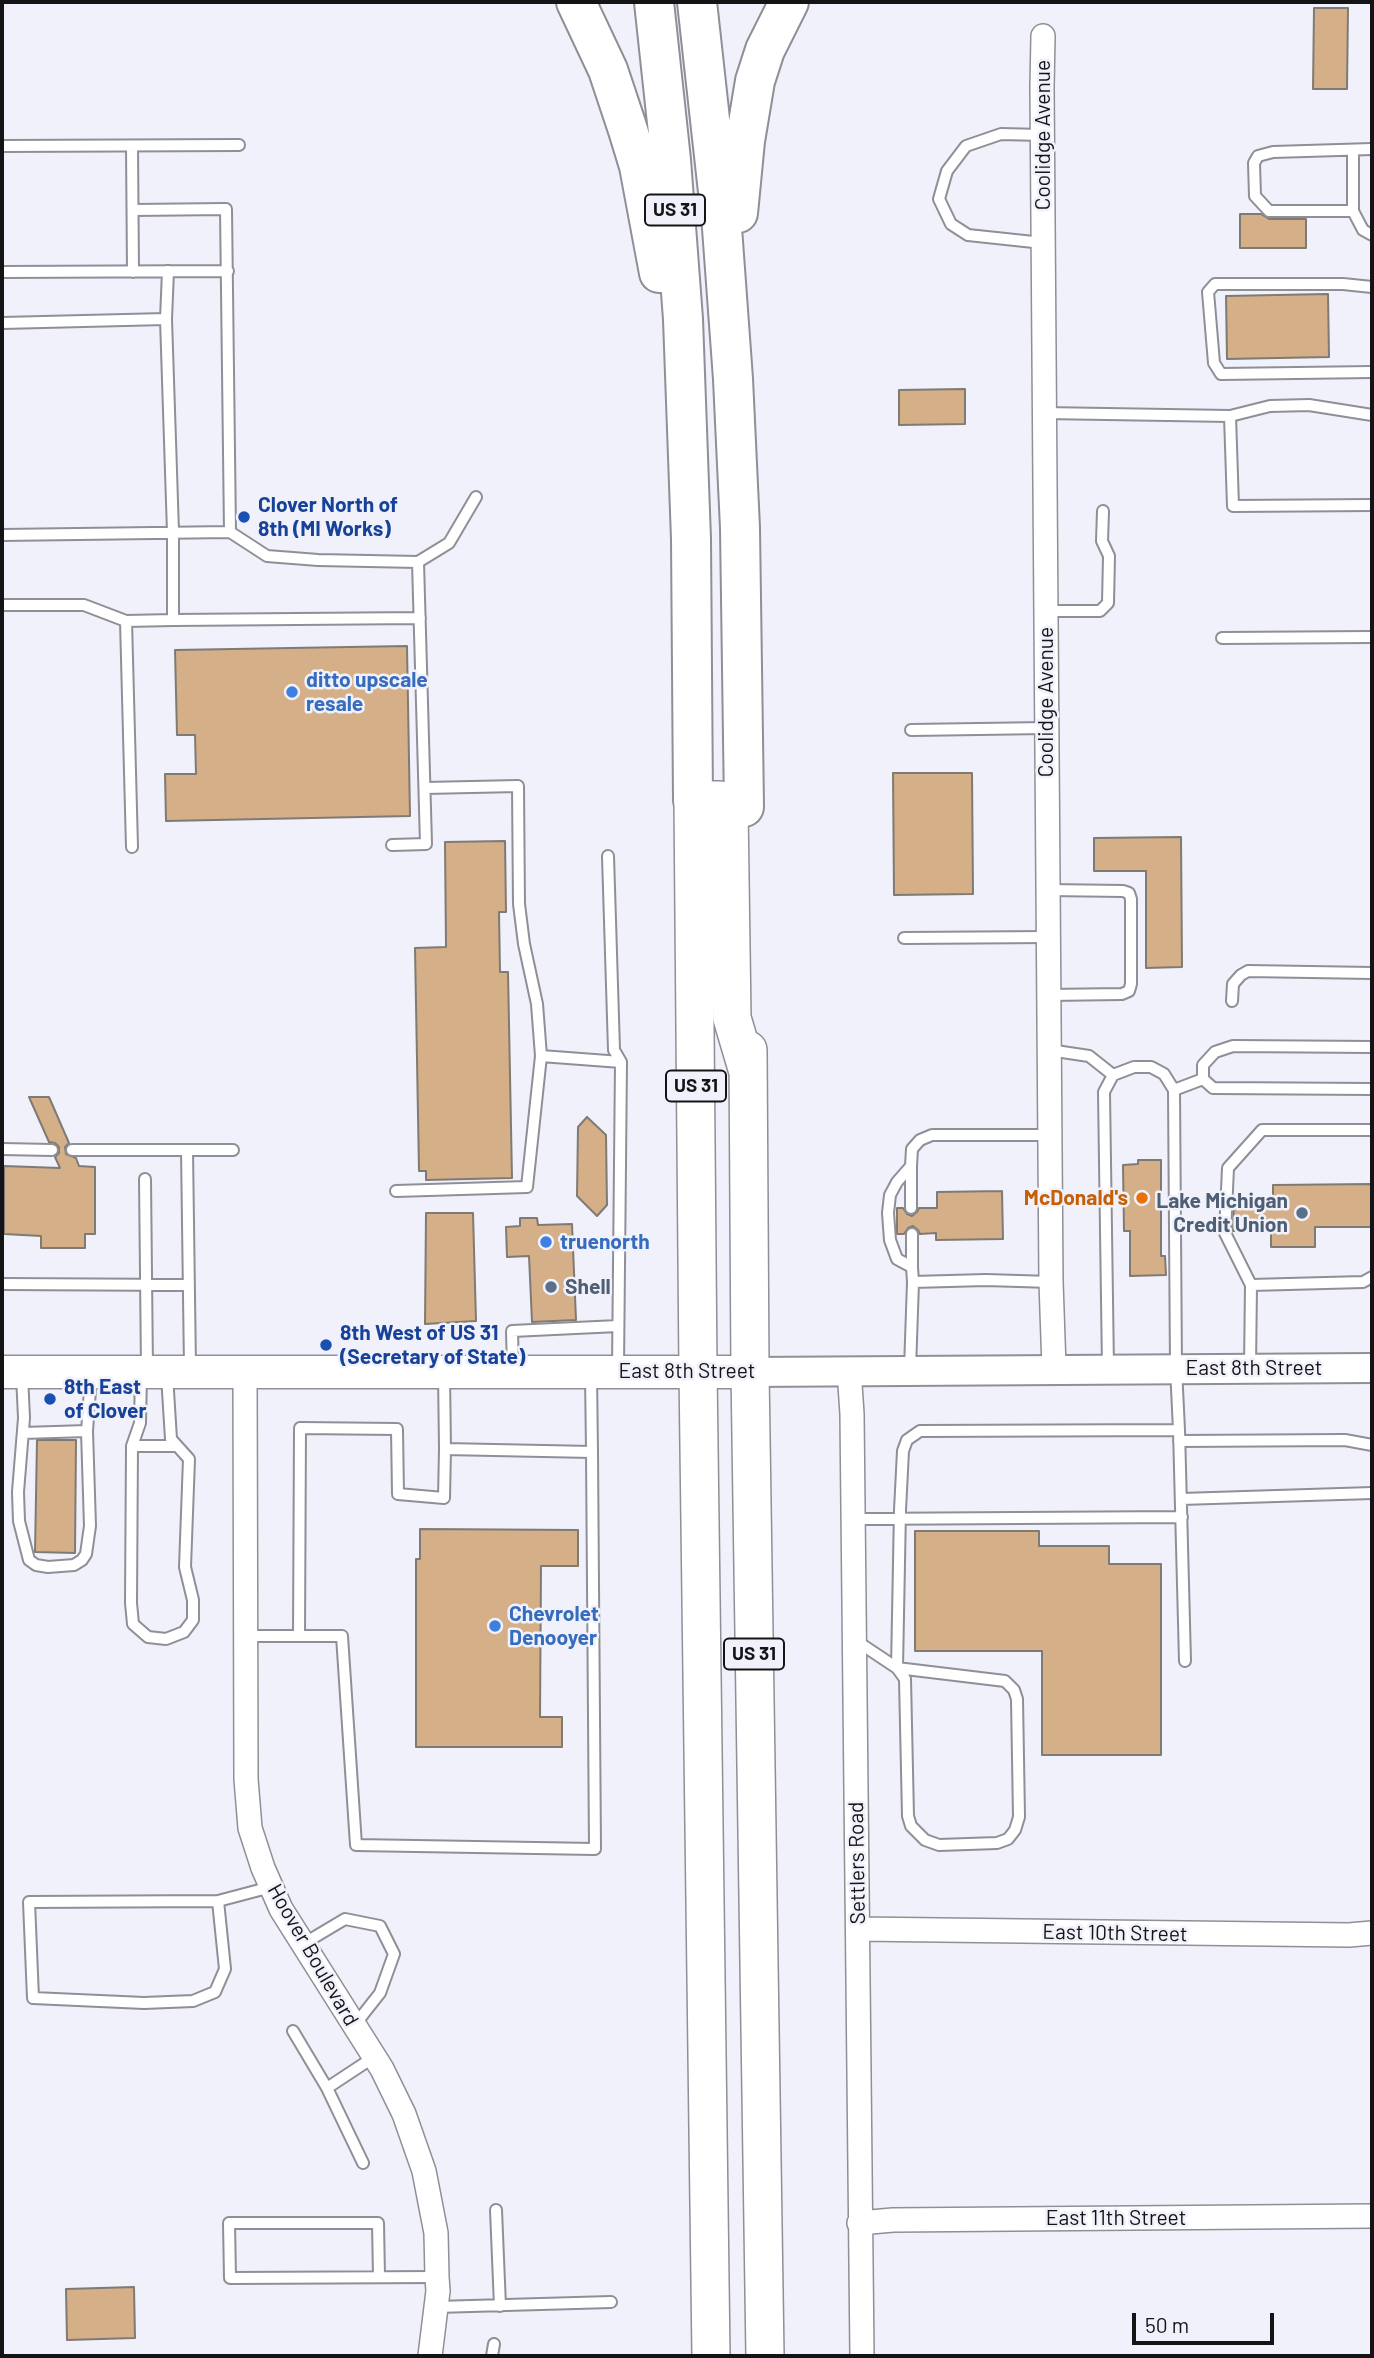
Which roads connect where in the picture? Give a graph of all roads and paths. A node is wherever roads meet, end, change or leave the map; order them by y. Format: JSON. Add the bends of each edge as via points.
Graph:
{"nodes":[{"id":1,"x":576,"y":2,"type":"edge"},
{"id":2,"x":654,"y":2,"type":"edge"},
{"id":3,"x":697,"y":2,"type":"edge"},
{"id":4,"x":789,"y":2,"type":"edge"},
{"id":5,"x":1043,"y":36,"type":"dead end"},
{"id":6,"x":1042,"y":135,"type":"junction"},
{"id":7,"x":132,"y":145,"type":"junction"},
{"id":8,"x":239,"y":145,"type":"dead end"},
{"id":9,"x":2,"y":146,"type":"edge"},
{"id":10,"x":1372,"y":149,"type":"edge"},
{"id":11,"x":1353,"y":150,"type":"junction"},
{"id":12,"x":132,"y":210,"type":"junction"},
{"id":13,"x":1353,"y":211,"type":"junction"},
{"id":14,"x":1372,"y":235,"type":"edge"},
{"id":15,"x":1043,"y":243,"type":"junction"},
{"id":16,"x":168,"y":271,"type":"junction"},
{"id":17,"x":228,"y":271,"type":"junction"},
{"id":18,"x":2,"y":272,"type":"edge"},
{"id":19,"x":134,"y":272,"type":"junction"},
{"id":20,"x":1372,"y":287,"type":"edge"},
{"id":21,"x":729,"y":309,"type":"junction"},
{"id":22,"x":166,"y":319,"type":"junction"},
{"id":23,"x":2,"y":323,"type":"edge"},
{"id":24,"x":1372,"y":372,"type":"edge"},
{"id":25,"x":1044,"y":413,"type":"junction"},
{"id":26,"x":1372,"y":415,"type":"edge"},
{"id":27,"x":1230,"y":416,"type":"junction"},
{"id":28,"x":688,"y":420,"type":"junction"},
{"id":29,"x":476,"y":497,"type":"dead end"},
{"id":30,"x":1372,"y":505,"type":"edge"},
{"id":31,"x":1103,"y":511,"type":"dead end"},
{"id":32,"x":173,"y":532,"type":"junction"},
{"id":33,"x":230,"y":532,"type":"junction"},
{"id":34,"x":2,"y":535,"type":"edge"},
{"id":35,"x":418,"y":562,"type":"junction"},
{"id":36,"x":2,"y":605,"type":"edge"},
{"id":37,"x":1045,"y":611,"type":"junction"},
{"id":38,"x":420,"y":618,"type":"junction"},
{"id":39,"x":173,"y":620,"type":"junction"},
{"id":40,"x":126,"y":621,"type":"junction"},
{"id":41,"x":1372,"y":637,"type":"edge"},
{"id":42,"x":1222,"y":638,"type":"dead end"},
{"id":43,"x":1046,"y":728,"type":"junction"},
{"id":44,"x":911,"y":730,"type":"dead end"},
{"id":45,"x":425,"y":788,"type":"junction"},
{"id":46,"x":693,"y":800,"type":"junction"},
{"id":47,"x":744,"y":807,"type":"joint"},
{"id":48,"x":392,"y":845,"type":"dead end"},
{"id":49,"x":132,"y":847,"type":"dead end"},
{"id":50,"x":608,"y":856,"type":"dead end"},
{"id":51,"x":1048,"y":890,"type":"junction"},
{"id":52,"x":1048,"y":937,"type":"junction"},
{"id":53,"x":904,"y":938,"type":"dead end"},
{"id":54,"x":1372,"y":974,"type":"edge"},
{"id":55,"x":1048,"y":995,"type":"junction"},
{"id":56,"x":1232,"y":1001,"type":"dead end"},
{"id":57,"x":1372,"y":1047,"type":"edge"},
{"id":58,"x":1049,"y":1050,"type":"junction"},
{"id":59,"x":541,"y":1056,"type":"junction"},
{"id":60,"x":621,"y":1062,"type":"junction"},
{"id":61,"x":748,"y":1072,"type":"junction"},
{"id":62,"x":1113,"y":1075,"type":"junction"},
{"id":63,"x":1203,"y":1079,"type":"junction"},
{"id":64,"x":1372,"y":1088,"type":"edge"},
{"id":65,"x":1174,"y":1090,"type":"junction"},
{"id":66,"x":1372,"y":1130,"type":"edge"},
{"id":67,"x":1049,"y":1135,"type":"junction"},
{"id":68,"x":2,"y":1149,"type":"edge"},
{"id":69,"x":52,"y":1150,"type":"dead end"},
{"id":70,"x":72,"y":1150,"type":"dead end"},
{"id":71,"x":187,"y":1150,"type":"junction"},
{"id":72,"x":233,"y":1150,"type":"dead end"},
{"id":73,"x":911,"y":1167,"type":"junction"},
{"id":74,"x":145,"y":1179,"type":"dead end"},
{"id":75,"x":396,"y":1191,"type":"dead end"},
{"id":76,"x":911,"y":1208,"type":"dead end"},
{"id":77,"x":912,"y":1234,"type":"dead end"},
{"id":78,"x":912,"y":1267,"type":"junction"},
{"id":79,"x":1372,"y":1277,"type":"edge"},
{"id":80,"x":913,"y":1282,"type":"junction"},
{"id":81,"x":1051,"y":1282,"type":"junction"},
{"id":82,"x":2,"y":1284,"type":"edge"},
{"id":83,"x":1251,"y":1284,"type":"junction"},
{"id":84,"x":146,"y":1285,"type":"junction"},
{"id":85,"x":188,"y":1285,"type":"junction"},
{"id":86,"x":618,"y":1326,"type":"junction"},
{"id":87,"x":1054,"y":1368,"type":"junction"},
{"id":88,"x":1108,"y":1368,"type":"junction"},
{"id":89,"x":1176,"y":1368,"type":"junction"},
{"id":90,"x":1250,"y":1368,"type":"junction"},
{"id":91,"x":1372,"y":1368,"type":"edge"},
{"id":92,"x":910,"y":1369,"type":"junction"},
{"id":93,"x":849,"y":1370,"type":"junction"},
{"id":94,"x":604,"y":1371,"type":"junction"},
{"id":95,"x":698,"y":1371,"type":"junction"},
{"id":96,"x":12,"y":1372,"type":"edge"},
{"id":97,"x":91,"y":1372,"type":"junction"},
{"id":98,"x":161,"y":1372,"type":"junction"},
{"id":99,"x":245,"y":1372,"type":"junction"},
{"id":100,"x":444,"y":1372,"type":"junction"},
{"id":101,"x":513,"y":1372,"type":"junction"},
{"id":102,"x":750,"y":1372,"type":"junction"},
{"id":103,"x":87,"y":1432,"type":"junction"},
{"id":104,"x":23,"y":1433,"type":"junction"},
{"id":105,"x":1179,"y":1435,"type":"junction"},
{"id":106,"x":132,"y":1446,"type":"junction"},
{"id":107,"x":177,"y":1446,"type":"junction"},
{"id":108,"x":1372,"y":1446,"type":"edge"},
{"id":109,"x":445,"y":1449,"type":"junction"},
{"id":110,"x":592,"y":1452,"type":"junction"},
{"id":111,"x":1372,"y":1493,"type":"edge"},
{"id":112,"x":1181,"y":1499,"type":"junction"},
{"id":113,"x":1182,"y":1517,"type":"junction"},
{"id":114,"x":853,"y":1519,"type":"junction"},
{"id":115,"x":900,"y":1519,"type":"junction"},
{"id":116,"x":246,"y":1636,"type":"junction"},
{"id":117,"x":299,"y":1636,"type":"junction"},
{"id":118,"x":855,"y":1640,"type":"junction"},
{"id":119,"x":1185,"y":1661,"type":"dead end"},
{"id":120,"x":897,"y":1668,"type":"junction"},
{"id":121,"x":271,"y":1887,"type":"junction"},
{"id":122,"x":218,"y":1901,"type":"junction"},
{"id":123,"x":705,"y":1907,"type":"junction"},
{"id":124,"x":858,"y":1929,"type":"junction"},
{"id":125,"x":1372,"y":1933,"type":"edge"},
{"id":126,"x":760,"y":1936,"type":"junction"},
{"id":127,"x":303,"y":1944,"type":"junction"},
{"id":128,"x":354,"y":2025,"type":"junction"},
{"id":129,"x":293,"y":2031,"type":"dead end"},
{"id":130,"x":374,"y":2057,"type":"junction"},
{"id":131,"x":327,"y":2088,"type":"junction"},
{"id":132,"x":363,"y":2163,"type":"dead end"},
{"id":133,"x":496,"y":2210,"type":"dead end"},
{"id":134,"x":1372,"y":2216,"type":"edge"},
{"id":135,"x":859,"y":2223,"type":"junction"},
{"id":136,"x":379,"y":2277,"type":"junction"},
{"id":137,"x":437,"y":2277,"type":"junction"},
{"id":138,"x":611,"y":2302,"type":"dead end"},
{"id":139,"x":500,"y":2305,"type":"junction"},
{"id":140,"x":436,"y":2307,"type":"junction"},
{"id":141,"x":494,"y":2344,"type":"dead end"},
{"id":142,"x":430,"y":2356,"type":"edge"},
{"id":143,"x":492,"y":2356,"type":"edge"},
{"id":144,"x":711,"y":2356,"type":"edge"},
{"id":145,"x":765,"y":2356,"type":"edge"},
{"id":146,"x":862,"y":2356,"type":"edge"}],
"edges":[{"from":1,"to":28,"type":"highway","via":[[608,70],[639,166]]},
{"from":2,"to":28,"type":"highway","number":"US 31","via":[[673,185]]},
{"from":3,"to":21,"type":"highway","number":"US 31"},
{"from":4,"to":21,"type":"highway","via":[[765,50],[749,110]]},
{"from":5,"to":6,"type":"street","name":"Coolidge Avenue"},
{"from":6,"to":15,"type":"street","name":"Coolidge Avenue"},
{"from":6,"to":15,"type":"lane","via":[[1001,134],[966,146],[947,171],[939,199],[951,224],[968,235]]},
{"from":7,"to":8,"type":"lane"},
{"from":7,"to":9,"type":"lane"},
{"from":7,"to":12,"type":"lane"},
{"from":10,"to":11,"type":"lane"},
{"from":11,"to":13,"type":"lane"},
{"from":11,"to":13,"type":"lane","via":[[1258,156],[1253,177],[1255,196],[1269,211]]},
{"from":12,"to":17,"type":"lane","via":[[226,209]]},
{"from":12,"to":19,"type":"lane"},
{"from":13,"to":14,"type":"lane","via":[[1363,230]]},
{"from":15,"to":25,"type":"street","name":"Coolidge Avenue"},
{"from":16,"to":17,"type":"lane"},
{"from":16,"to":19,"type":"lane"},
{"from":16,"to":22,"type":"lane"},
{"from":17,"to":33,"type":"lane"},
{"from":18,"to":19,"type":"lane"},
{"from":20,"to":24,"type":"lane","via":[[1215,284],[1208,292],[1214,363],[1221,373]]},
{"from":21,"to":47,"type":"highway","number":"US 31","via":[[740,528]]},
{"from":22,"to":23,"type":"lane"},
{"from":22,"to":32,"type":"lane"},
{"from":25,"to":27,"type":"lane"},
{"from":25,"to":37,"type":"street","name":"Coolidge Avenue"},
{"from":26,"to":27,"type":"lane","via":[[1309,405],[1270,406]]},
{"from":27,"to":30,"type":"lane","via":[[1233,506]]},
{"from":28,"to":46,"type":"highway","number":"US 31"},
{"from":29,"to":35,"type":"lane","via":[[449,543]]},
{"from":31,"to":37,"type":"lane","via":[[1102,541],[1109,556],[1108,603],[1100,611]]},
{"from":32,"to":33,"type":"lane"},
{"from":32,"to":34,"type":"lane"},
{"from":32,"to":39,"type":"lane"},
{"from":33,"to":35,"type":"lane","via":[[267,556]]},
{"from":35,"to":38,"type":"lane"},
{"from":36,"to":40,"type":"lane","via":[[84,605]]},
{"from":37,"to":43,"type":"street","name":"Coolidge Avenue"},
{"from":38,"to":39,"type":"lane"},
{"from":38,"to":45,"type":"lane"},
{"from":39,"to":40,"type":"lane"},
{"from":40,"to":49,"type":"lane"},
{"from":41,"to":42,"type":"lane"},
{"from":43,"to":44,"type":"lane"},
{"from":43,"to":51,"type":"street","name":"Coolidge Avenue"},
{"from":45,"to":48,"type":"lane","via":[[426,844]]},
{"from":45,"to":59,"type":"lane","via":[[518,786],[519,904]]},
{"from":46,"to":61,"type":"highway","via":[[720,800],[729,807],[732,1018]]},
{"from":46,"to":95,"type":"highway","number":"US 31"},
{"from":47,"to":61,"type":"highway","number":"US 31"},
{"from":50,"to":60,"type":"lane","via":[[614,1050]]},
{"from":51,"to":52,"type":"street","name":"Coolidge Avenue"},
{"from":51,"to":55,"type":"lane","via":[[1123,891],[1131,899],[1129,991]]},
{"from":52,"to":53,"type":"lane"},
{"from":52,"to":55,"type":"street","name":"Coolidge Avenue"},
{"from":54,"to":56,"type":"lane","via":[[1248,971],[1233,984]]},
{"from":55,"to":58,"type":"street","name":"Coolidge Avenue"},
{"from":57,"to":63,"type":"lane","via":[[1233,1046],[1215,1052],[1203,1065]]},
{"from":58,"to":62,"type":"lane","via":[[1089,1056]]},
{"from":58,"to":67,"type":"street","name":"Coolidge Avenue"},
{"from":59,"to":60,"type":"lane"},
{"from":59,"to":75,"type":"lane","via":[[527,1187]]},
{"from":60,"to":86,"type":"lane"},
{"from":61,"to":102,"type":"highway","number":"US 31"},
{"from":62,"to":65,"type":"lane","via":[[1134,1067],[1151,1067],[1164,1074]]},
{"from":62,"to":88,"type":"lane","via":[[1104,1092]]},
{"from":63,"to":64,"type":"lane","via":[[1213,1088]]},
{"from":63,"to":65,"type":"lane"},
{"from":65,"to":89,"type":"lane"},
{"from":66,"to":83,"type":"lane","via":[[1262,1130],[1228,1168],[1225,1233]]},
{"from":67,"to":73,"type":"lane","via":[[932,1135],[912,1149]]},
{"from":67,"to":81,"type":"street","name":"Coolidge Avenue"},
{"from":68,"to":69,"type":"lane"},
{"from":70,"to":71,"type":"lane"},
{"from":71,"to":72,"type":"lane"},
{"from":71,"to":85,"type":"lane"},
{"from":73,"to":76,"type":"lane"},
{"from":73,"to":78,"type":"lane","via":[[890,1195],[888,1213],[897,1259]]},
{"from":74,"to":84,"type":"lane"},
{"from":77,"to":78,"type":"lane"},
{"from":78,"to":80,"type":"lane"},
{"from":79,"to":83,"type":"lane","via":[[1363,1282]]},
{"from":80,"to":81,"type":"lane"},
{"from":80,"to":92,"type":"lane"},
{"from":81,"to":87,"type":"street","name":"Coolidge Avenue"},
{"from":82,"to":84,"type":"lane"},
{"from":83,"to":90,"type":"lane"},
{"from":84,"to":85,"type":"lane"},
{"from":84,"to":98,"type":"lane"},
{"from":85,"to":98,"type":"lane"},
{"from":86,"to":94,"type":"lane"},
{"from":86,"to":101,"type":"lane","via":[[512,1331]]},
{"from":87,"to":88,"type":"street","name":"East 8th Street"},
{"from":87,"to":92,"type":"street","name":"East 8th Street"},
{"from":88,"to":89,"type":"street","name":"East 8th Street"},
{"from":89,"to":90,"type":"street","name":"East 8th Street"},
{"from":89,"to":105,"type":"lane"},
{"from":90,"to":91,"type":"street","name":"East 8th Street"},
{"from":92,"to":93,"type":"street","name":"East 8th Street"},
{"from":93,"to":102,"type":"street","name":"East 8th Street"},
{"from":93,"to":114,"type":"street","name":"Settlers Road"},
{"from":94,"to":95,"type":"main road","name":"East 8th Street"},
{"from":94,"to":101,"type":"main road","name":"East 8th Street"},
{"from":94,"to":110,"type":"lane"},
{"from":95,"to":102,"type":"main road","name":"East 8th Street"},
{"from":95,"to":123,"type":"highway","number":"US 31"},
{"from":96,"to":97,"type":"main road","name":"East 8th Street"},
{"from":96,"to":104,"type":"lane"},
{"from":97,"to":98,"type":"main road","name":"East 8th Street"},
{"from":97,"to":103,"type":"lane"},
{"from":98,"to":99,"type":"main road","name":"East 8th Street"},
{"from":98,"to":106,"type":"lane"},
{"from":98,"to":107,"type":"lane","via":[[171,1439]]},
{"from":99,"to":100,"type":"main road","name":"East 8th Street"},
{"from":99,"to":116,"type":"street","name":"Hoover Boulevard"},
{"from":100,"to":101,"type":"main road","name":"East 8th Street"},
{"from":100,"to":109,"type":"lane"},
{"from":102,"to":126,"type":"highway","number":"US 31"},
{"from":103,"to":104,"type":"lane"},
{"from":103,"to":104,"type":"lane","via":[[90,1526],[86,1553],[74,1565],[48,1567],[29,1559],[21,1535],[18,1493]]},
{"from":105,"to":108,"type":"lane","via":[[1332,1440]]},
{"from":105,"to":112,"type":"lane"},
{"from":105,"to":115,"type":"lane","via":[[920,1432],[907,1440],[903,1451]]},
{"from":106,"to":107,"type":"lane"},
{"from":106,"to":107,"type":"lane","via":[[134,1624],[148,1637],[166,1639],[184,1632],[193,1620],[185,1567],[189,1459]]},
{"from":109,"to":110,"type":"lane"},
{"from":109,"to":117,"type":"lane","via":[[444,1497],[398,1494],[397,1429],[300,1428]]},
{"from":110,"to":117,"type":"lane","via":[[595,1849],[356,1844],[342,1636]]},
{"from":111,"to":112,"type":"lane"},
{"from":112,"to":113,"type":"lane"},
{"from":113,"to":115,"type":"lane"},
{"from":113,"to":119,"type":"lane"},
{"from":114,"to":115,"type":"lane"},
{"from":114,"to":118,"type":"street","name":"Settlers Road"},
{"from":115,"to":120,"type":"lane"},
{"from":116,"to":117,"type":"lane"},
{"from":116,"to":121,"type":"street","name":"Hoover Boulevard","via":[[250,1828]]},
{"from":118,"to":120,"type":"lane"},
{"from":118,"to":124,"type":"street","name":"Settlers Road"},
{"from":120,"to":120,"type":"lane","via":[[905,1679],[911,1826],[925,1840],[939,1844],[1008,1839],[1019,1817],[1014,1690],[1005,1681]]},
{"from":121,"to":122,"type":"lane"},
{"from":121,"to":127,"type":"street","name":"Hoover Boulevard"},
{"from":122,"to":122,"type":"lane","via":[[29,1902],[33,1998],[144,2003],[193,2001],[215,1992],[225,1969]]},
{"from":123,"to":126,"type":"highway","via":[[729,1930]]},
{"from":123,"to":144,"type":"highway","number":"US 31"},
{"from":124,"to":125,"type":"street","name":"East 10th Street"},
{"from":124,"to":135,"type":"street","name":"Settlers Road"},
{"from":126,"to":145,"type":"highway","number":"US 31"},
{"from":127,"to":128,"type":"street","name":"Hoover Boulevard"},
{"from":127,"to":128,"type":"lane","via":[[345,1919],[380,1926],[394,1954],[380,1993]]},
{"from":128,"to":130,"type":"street","name":"Hoover Boulevard"},
{"from":129,"to":131,"type":"lane"},
{"from":130,"to":131,"type":"lane"},
{"from":130,"to":137,"type":"street","name":"Hoover Boulevard","via":[[404,2114],[424,2171],[436,2233]]},
{"from":131,"to":132,"type":"lane"},
{"from":133,"to":139,"type":"lane"},
{"from":134,"to":135,"type":"street","name":"East 11th Street"},
{"from":135,"to":146,"type":"street","name":"Settlers Road"},
{"from":136,"to":136,"type":"lane","via":[[230,2278],[229,2223],[378,2223]]},
{"from":136,"to":137,"type":"lane"},
{"from":137,"to":140,"type":"street","name":"Hoover Boulevard"},
{"from":138,"to":139,"type":"lane"},
{"from":139,"to":140,"type":"lane"},
{"from":140,"to":142,"type":"street","name":"Hoover Boulevard"},
{"from":141,"to":143,"type":"lane"}]}
